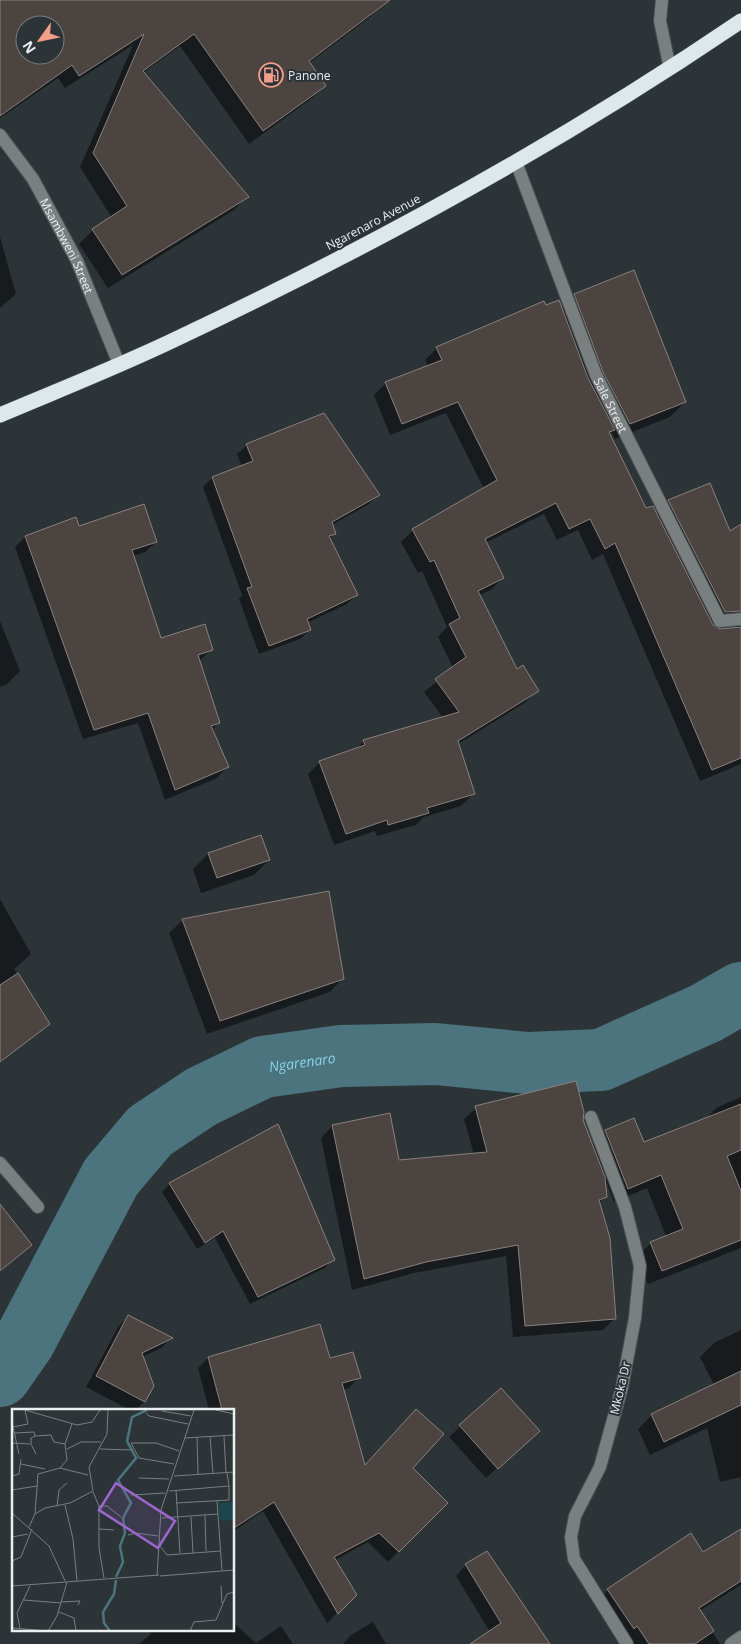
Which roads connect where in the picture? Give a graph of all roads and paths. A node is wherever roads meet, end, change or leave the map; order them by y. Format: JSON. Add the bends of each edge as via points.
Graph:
{"nodes":[{"id":1,"x":662,"y":0,"type":"edge"},
{"id":2,"x":741,"y":21,"type":"edge"},
{"id":3,"x":670,"y":69,"type":"junction"},
{"id":4,"x":0,"y":135,"type":"edge"},
{"id":5,"x":516,"y":162,"type":"junction"},
{"id":6,"x":119,"y":364,"type":"junction"},
{"id":7,"x":0,"y":415,"type":"edge"},
{"id":8,"x":741,"y":620,"type":"edge"},
{"id":9,"x":591,"y":1117,"type":"dead end"},
{"id":10,"x":0,"y":1163,"type":"edge"},
{"id":11,"x":38,"y":1207,"type":"dead end"},
{"id":12,"x":741,"y":1637,"type":"edge"},
{"id":13,"x":627,"y":1644,"type":"edge"},
{"id":14,"x":732,"y":1644,"type":"edge"}],
"edges":[{"from":1,"to":3,"type":"street","via":[[660,21]]},
{"from":2,"to":3,"type":"highway","name":"Ngarenaro Avenue"},
{"from":3,"to":5,"type":"highway","name":"Ngarenaro Avenue"},
{"from":4,"to":6,"type":"street","name":"Msambweni Street","via":[[33,179],[77,261]]},
{"from":5,"to":6,"type":"highway","name":"Ngarenaro Avenue","via":[[374,240]]},
{"from":5,"to":8,"type":"street","name":"Sale Street","via":[[596,374],[720,621]]},
{"from":6,"to":7,"type":"highway","name":"Ngarenaro Avenue"},
{"from":9,"to":13,"type":"street","name":"Mkoka Dr","via":[[625,1208],[640,1266],[635,1318],[622,1387],[600,1466],[575,1516],[571,1537],[574,1558]]},
{"from":10,"to":11,"type":"street"},
{"from":12,"to":14,"type":"street"}]}
